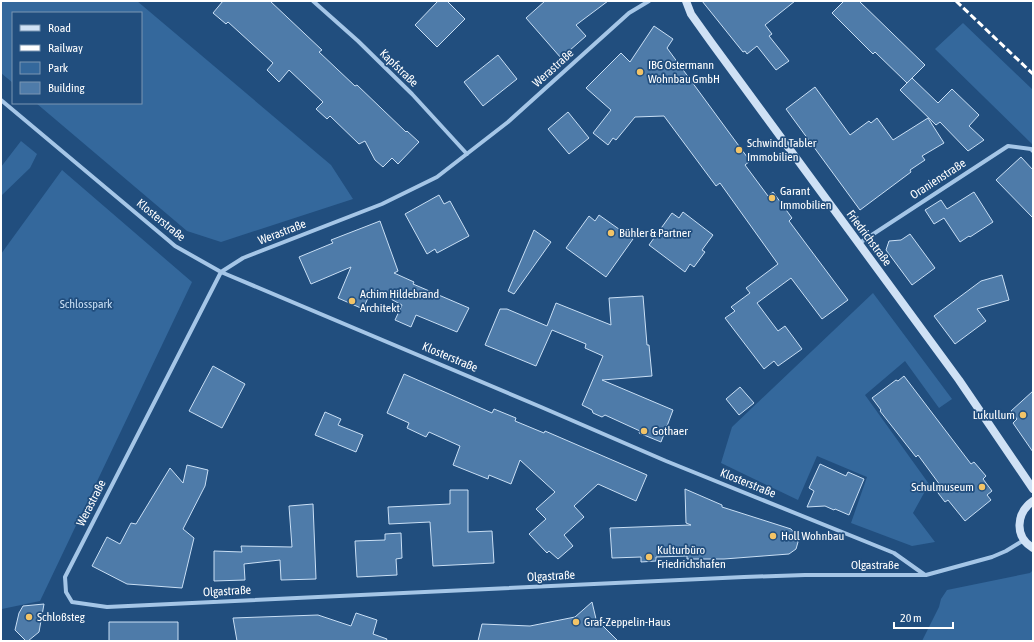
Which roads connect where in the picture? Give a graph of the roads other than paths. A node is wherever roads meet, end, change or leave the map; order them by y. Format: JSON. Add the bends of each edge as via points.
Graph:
{"nodes":[{"id":1,"x":313,"y":1,"type":"edge"},
{"id":2,"x":649,"y":1,"type":"edge"},
{"id":3,"x":686,"y":1,"type":"edge"},
{"id":4,"x":1,"y":100,"type":"edge"},
{"id":5,"x":1033,"y":151,"type":"edge"},
{"id":6,"x":467,"y":154,"type":"junction"},
{"id":7,"x":858,"y":244,"type":"junction"},
{"id":8,"x":221,"y":272,"type":"junction"},
{"id":9,"x":1033,"y":489,"type":"edge"},
{"id":10,"x":1033,"y":501,"type":"edge"},
{"id":11,"x":1024,"y":540,"type":"junction"},
{"id":12,"x":1033,"y":548,"type":"edge"},
{"id":13,"x":926,"y":575,"type":"junction"},
{"id":14,"x":72,"y":602,"type":"joint"}],
"edges":[{"from":1,"to":6,"type":"street","name":"Kapfstraße","via":[[412,94]]},
{"from":2,"to":6,"type":"street","name":"Werastraße","via":[[629,13],[508,122]]},
{"from":3,"to":7,"type":"main road","name":"Friedrichstraße","via":[[691,14]]},
{"from":4,"to":8,"type":"street","name":"Klosterstraße","via":[[171,243]]},
{"from":5,"to":7,"type":"street","name":"Oranienstraße","via":[[1008,146]]},
{"from":6,"to":8,"type":"street","name":"Werastraße","via":[[437,177],[382,204],[243,258]]},
{"from":7,"to":9,"type":"main road","name":"Friedrichstraße","via":[[959,380]]},
{"from":8,"to":13,"type":"street","name":"Klosterstraße","via":[[666,461],[894,553]]},
{"from":8,"to":14,"type":"street","name":"Werastraße","via":[[64,577],[66,592]]},
{"from":10,"to":11,"type":"main road","via":[[1027,505],[1019,522]]},
{"from":11,"to":12,"type":"main road"},
{"from":11,"to":13,"type":"street","name":"Olgastraße","via":[[992,558]]},
{"from":13,"to":14,"type":"street","name":"Olgastraße","via":[[744,577],[107,607]]}]}
